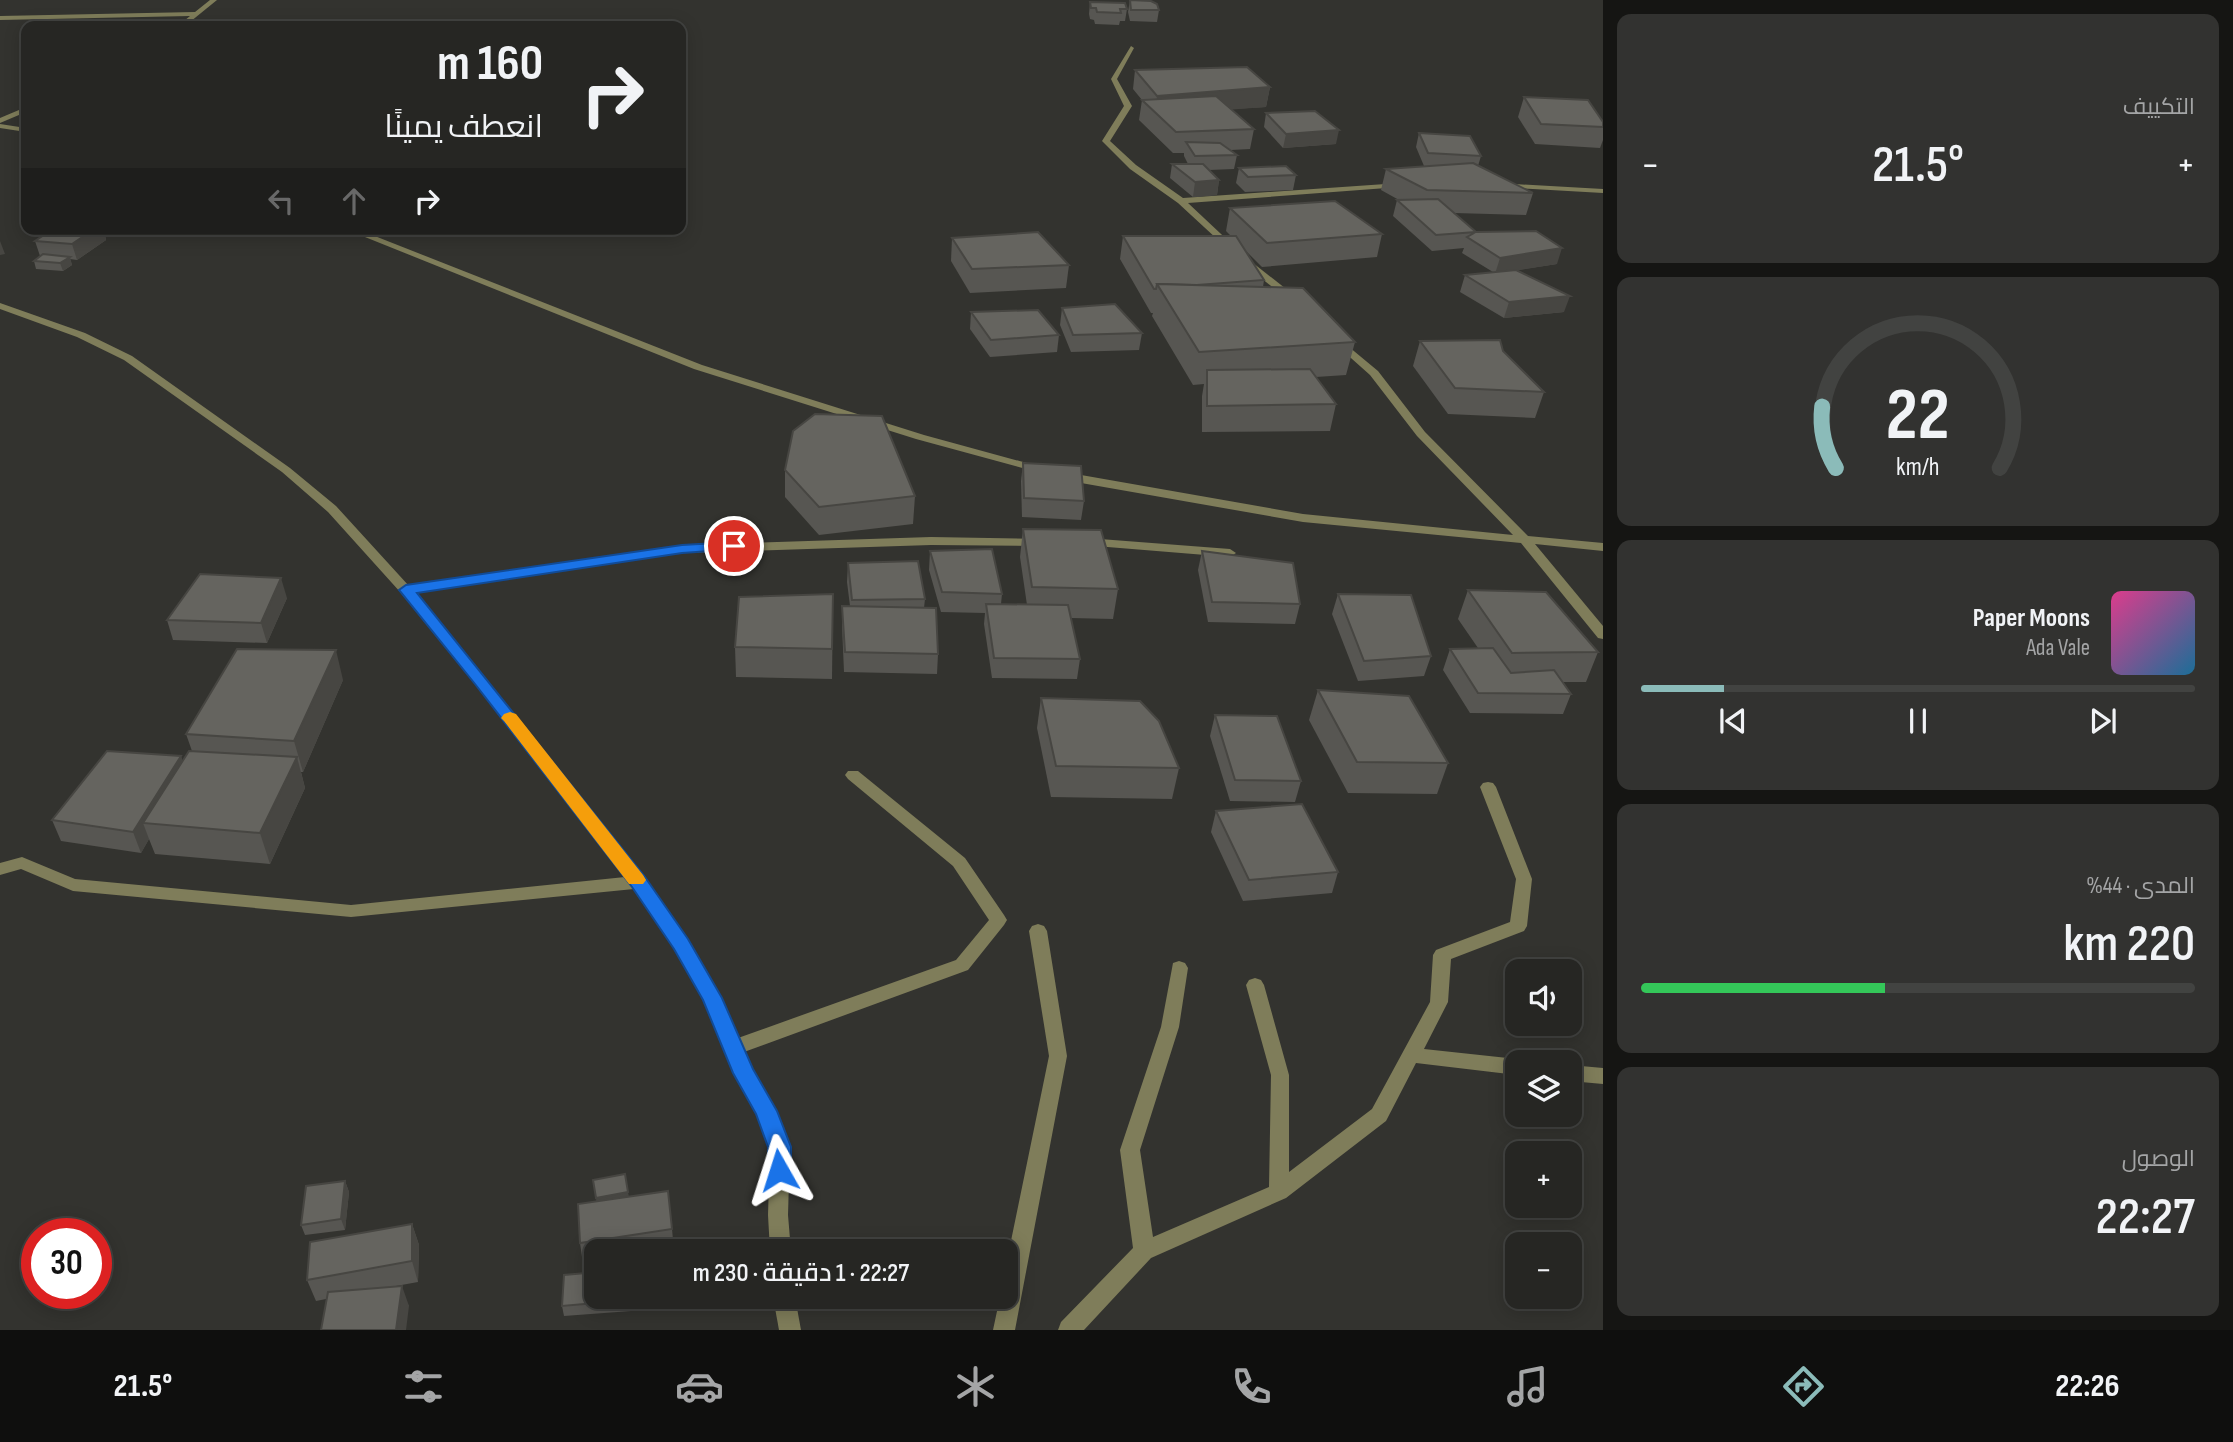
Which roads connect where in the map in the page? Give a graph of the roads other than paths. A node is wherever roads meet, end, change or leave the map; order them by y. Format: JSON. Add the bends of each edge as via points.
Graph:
{"nodes":[{"id":1,"x":215,"y":0,"type":"edge"},
{"id":2,"x":197,"y":14,"type":"junction"},
{"id":3,"x":0,"y":18,"type":"edge"},
{"id":4,"x":188,"y":21,"type":"edge"},
{"id":5,"x":1131,"y":48,"type":"dead end"},
{"id":6,"x":21,"y":112,"type":"edge"},
{"id":7,"x":0,"y":123,"type":"edge"},
{"id":8,"x":21,"y":129,"type":"edge"},
{"id":9,"x":1406,"y":184,"type":"edge"},
{"id":10,"x":1492,"y":185,"type":"edge"},
{"id":11,"x":1603,"y":191,"type":"edge"},
{"id":12,"x":1181,"y":201,"type":"junction"},
{"id":13,"x":364,"y":235,"type":"edge"},
{"id":14,"x":1302,"y":305,"type":"edge"},
{"id":15,"x":0,"y":306,"type":"edge"},
{"id":16,"x":1330,"y":333,"type":"edge"},
{"id":17,"x":1526,"y":541,"type":"junction"},
{"id":18,"x":1052,"y":542,"type":"edge"},
{"id":19,"x":1079,"y":542,"type":"edge"},
{"id":20,"x":1603,"y":547,"type":"edge"},
{"id":21,"x":1230,"y":553,"type":"edge"},
{"id":22,"x":406,"y":590,"type":"junction"},
{"id":23,"x":1603,"y":635,"type":"edge"},
{"id":24,"x":853,"y":775,"type":"dead end"},
{"id":25,"x":1489,"y":787,"type":"dead end"},
{"id":26,"x":0,"y":869,"type":"edge"},
{"id":27,"x":638,"y":882,"type":"junction"},
{"id":28,"x":1038,"y":931,"type":"dead end"},
{"id":29,"x":1179,"y":968,"type":"dead end"},
{"id":30,"x":1255,"y":985,"type":"dead end"},
{"id":31,"x":733,"y":1048,"type":"junction"},
{"id":32,"x":1411,"y":1055,"type":"junction"},
{"id":33,"x":1505,"y":1066,"type":"edge"},
{"id":34,"x":1582,"y":1074,"type":"edge"},
{"id":35,"x":1603,"y":1076,"type":"edge"},
{"id":36,"x":1279,"y":1192,"type":"junction"},
{"id":37,"x":779,"y":1239,"type":"edge"},
{"id":38,"x":1144,"y":1251,"type":"junction"},
{"id":39,"x":786,"y":1309,"type":"edge"},
{"id":40,"x":790,"y":1330,"type":"edge"},
{"id":41,"x":1004,"y":1330,"type":"edge"},
{"id":42,"x":1069,"y":1330,"type":"edge"}],
"edges":[{"from":1,"to":2,"type":"street"},
{"from":2,"to":3,"type":"street"},
{"from":2,"to":4,"type":"street"},
{"from":5,"to":12,"type":"street","via":[[1114,79],[1128,106],[1106,141]]},
{"from":6,"to":7,"type":"street"},
{"from":7,"to":8,"type":"street"},
{"from":9,"to":12,"type":"street"},
{"from":10,"to":11,"type":"street"},
{"from":12,"to":14,"type":"street","via":[[1265,279]]},
{"from":13,"to":17,"type":"street","via":[[698,367],[920,437],[1040,469],[1303,518]]},
{"from":15,"to":22,"type":"street","via":[[108,347],[188,398],[332,509]]},
{"from":16,"to":17,"type":"street","via":[[1374,373],[1421,434]]},
{"from":17,"to":20,"type":"street"},
{"from":17,"to":23,"type":"street"},
{"from":18,"to":22,"type":"street","via":[[918,541],[682,549]]},
{"from":19,"to":21,"type":"street"},
{"from":22,"to":27,"type":"street"},
{"from":24,"to":31,"type":"street","via":[[959,862],[998,920],[962,965]]},
{"from":25,"to":32,"type":"street","via":[[1524,879],[1518,926],[1442,955],[1439,1002]]},
{"from":26,"to":27,"type":"street","via":[[22,863],[73,885],[351,911]]},
{"from":27,"to":31,"type":"street","via":[[712,998]]},
{"from":28,"to":41,"type":"street","via":[[1058,1056]]},
{"from":29,"to":38,"type":"street","via":[[1170,1027],[1130,1150]]},
{"from":30,"to":36,"type":"street","via":[[1280,1075]]},
{"from":31,"to":37,"type":"street","via":[[780,1147]]},
{"from":32,"to":33,"type":"street"},
{"from":32,"to":36,"type":"street","via":[[1379,1115]]},
{"from":34,"to":35,"type":"street"},
{"from":36,"to":38,"type":"street"},
{"from":38,"to":42,"type":"street"},
{"from":39,"to":40,"type":"street"}]}
